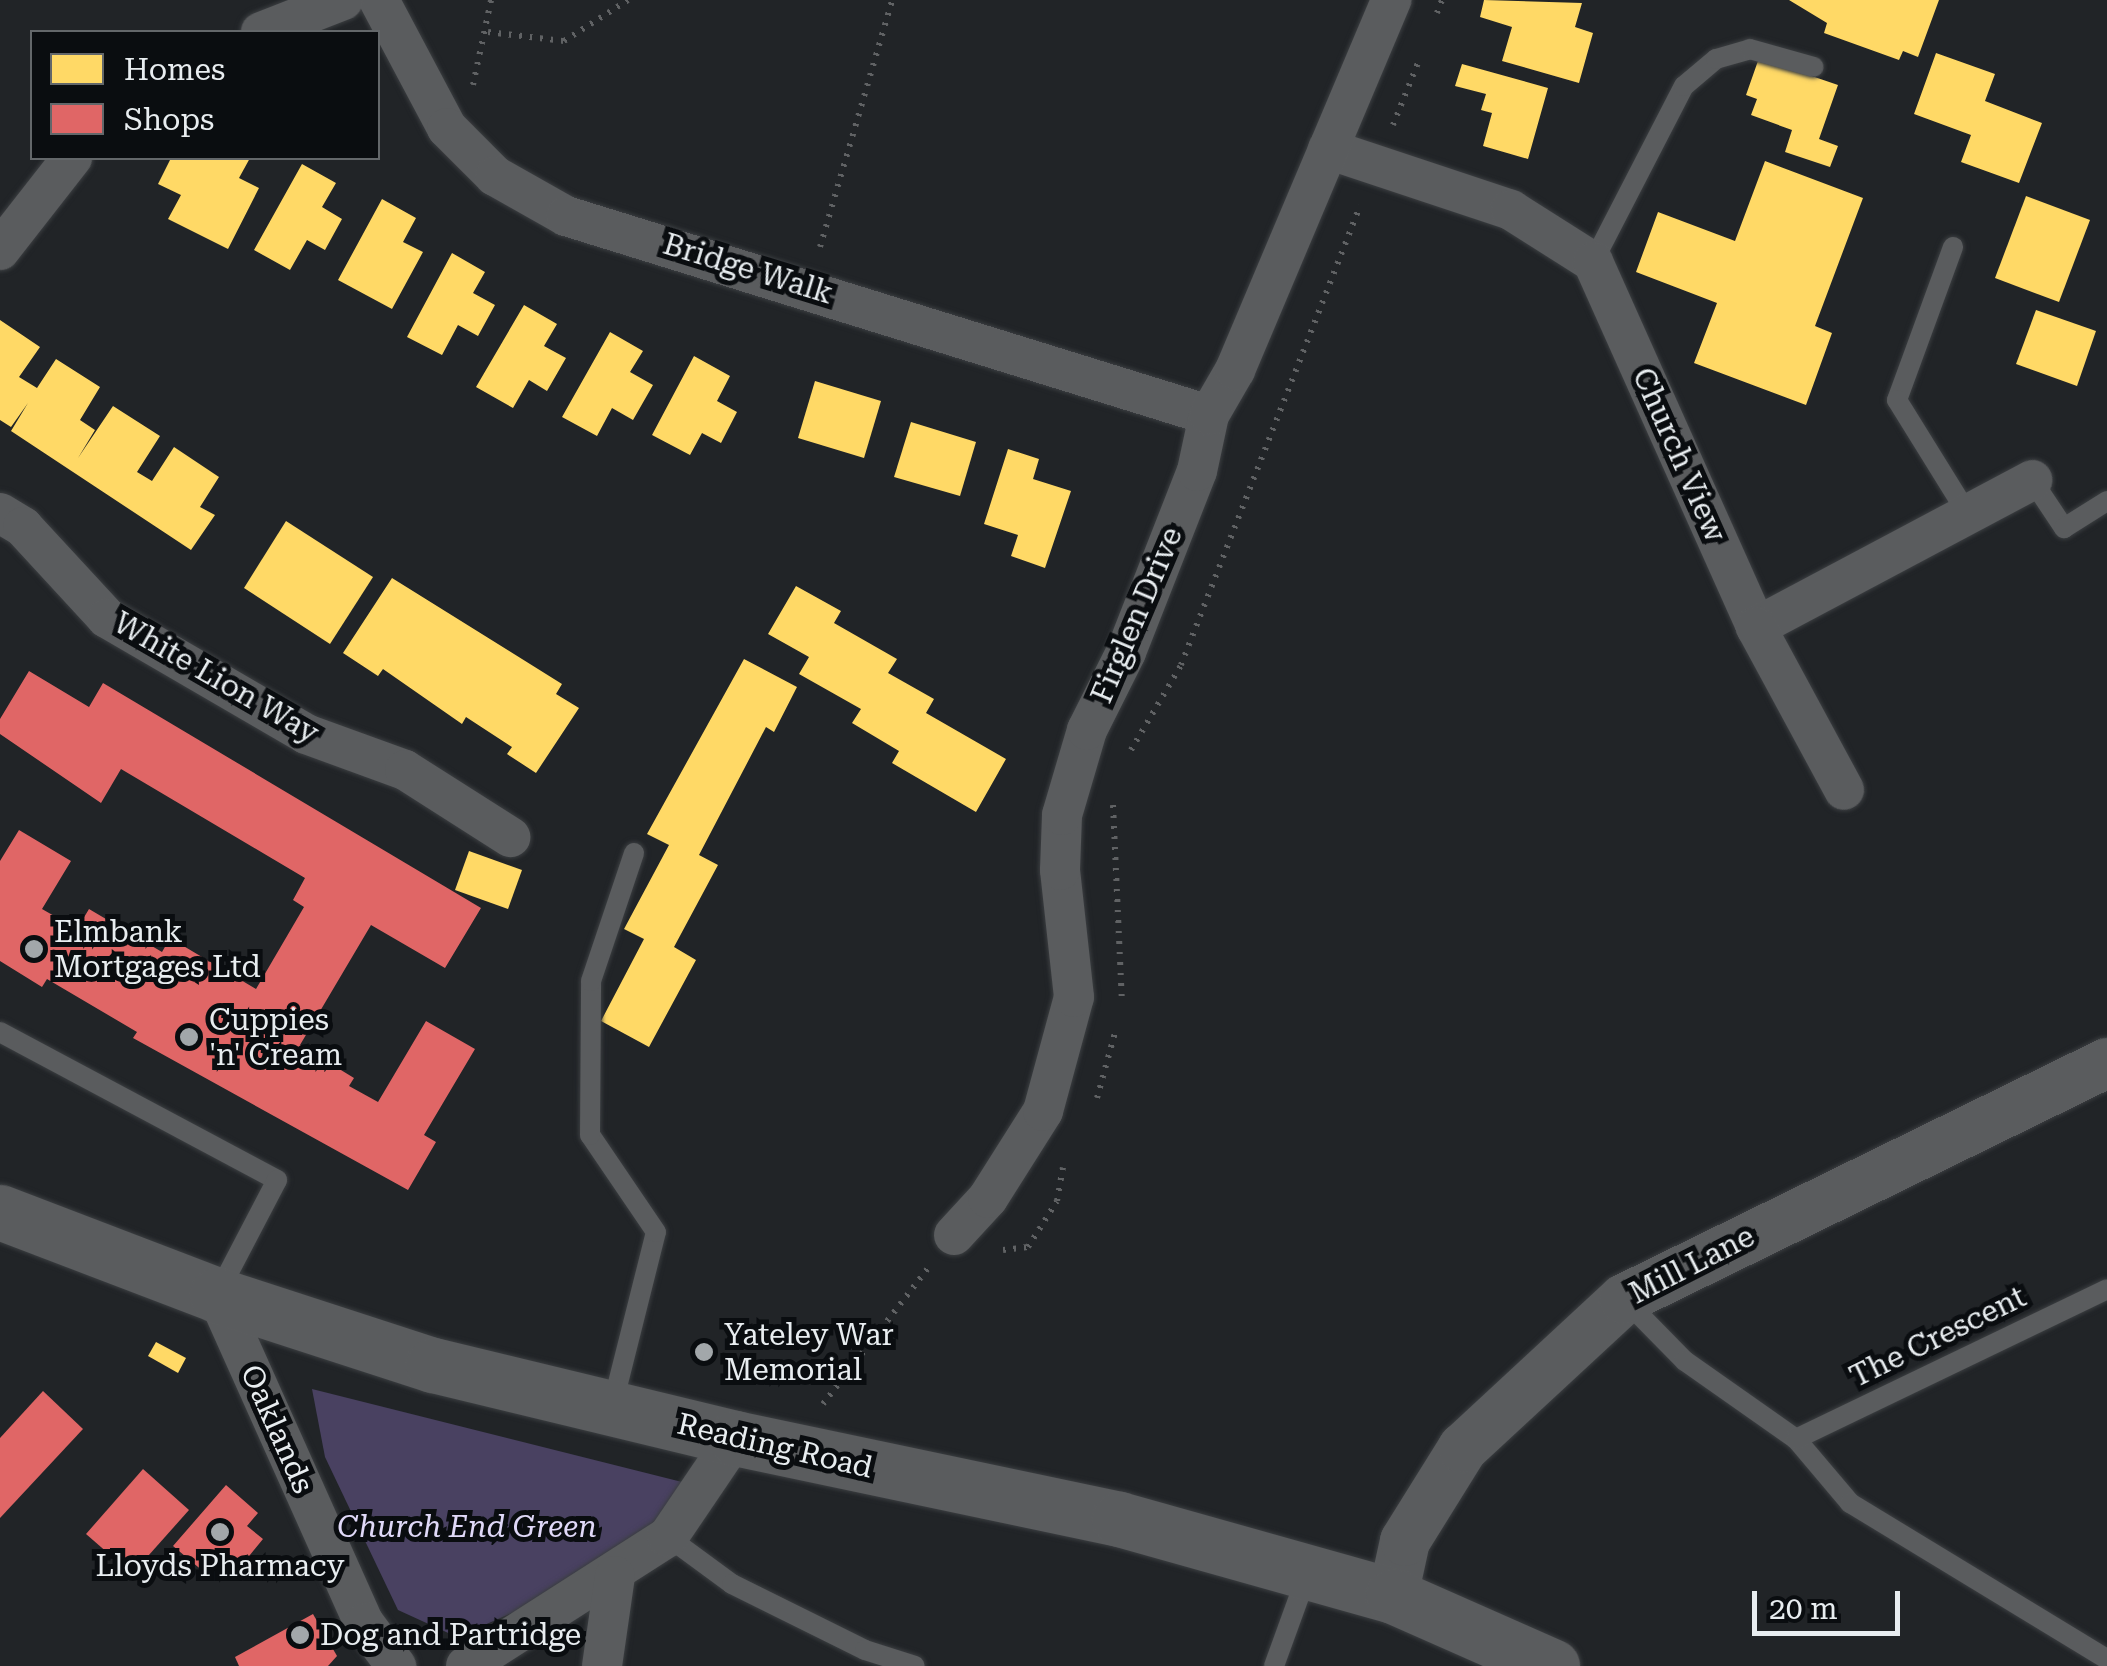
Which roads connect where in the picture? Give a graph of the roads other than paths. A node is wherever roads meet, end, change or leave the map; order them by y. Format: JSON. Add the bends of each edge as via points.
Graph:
{"nodes":[{"id":1,"x":343,"y":0,"type":"edge"},
{"id":2,"x":379,"y":0,"type":"edge"},
{"id":3,"x":1391,"y":0,"type":"edge"},
{"id":4,"x":266,"y":30,"type":"edge"},
{"id":5,"x":1814,"y":67,"type":"dead end"},
{"id":6,"x":1328,"y":149,"type":"junction"},
{"id":7,"x":70,"y":160,"type":"edge"},
{"id":8,"x":1953,"y":247,"type":"dead end"},
{"id":9,"x":0,"y":250,"type":"edge"},
{"id":10,"x":1592,"y":262,"type":"junction"},
{"id":11,"x":1209,"y":415,"type":"junction"},
{"id":12,"x":2032,"y":480,"type":"joint"},
{"id":13,"x":2107,"y":501,"type":"edge"},
{"id":14,"x":0,"y":513,"type":"edge"},
{"id":15,"x":1966,"y":513,"type":"junction"},
{"id":16,"x":1756,"y":627,"type":"junction"},
{"id":17,"x":1844,"y":790,"type":"dead end"},
{"id":18,"x":510,"y":837,"type":"dead end"},
{"id":19,"x":634,"y":853,"type":"dead end"},
{"id":20,"x":0,"y":1032,"type":"edge"},
{"id":21,"x":2107,"y":1063,"type":"edge"},
{"id":22,"x":0,"y":1212,"type":"edge"},
{"id":23,"x":954,"y":1235,"type":"road end"},
{"id":24,"x":2107,"y":1288,"type":"edge"},
{"id":25,"x":217,"y":1295,"type":"junction"},
{"id":26,"x":1624,"y":1299,"type":"junction"},
{"id":27,"x":611,"y":1409,"type":"junction"},
{"id":28,"x":735,"y":1438,"type":"junction"},
{"id":29,"x":1796,"y":1438,"type":"junction"},
{"id":30,"x":668,"y":1537,"type":"junction"},
{"id":31,"x":1309,"y":1570,"type":"junction"},
{"id":32,"x":615,"y":1576,"type":"junction"},
{"id":33,"x":1393,"y":1596,"type":"junction"},
{"id":34,"x":2107,"y":1658,"type":"edge"},
{"id":35,"x":396,"y":1666,"type":"edge"},
{"id":36,"x":466,"y":1666,"type":"edge"},
{"id":37,"x":602,"y":1666,"type":"edge"},
{"id":38,"x":916,"y":1666,"type":"edge"},
{"id":39,"x":1274,"y":1666,"type":"edge"},
{"id":40,"x":1552,"y":1666,"type":"edge"}],
"edges":[{"from":1,"to":4,"type":"street"},
{"from":2,"to":11,"type":"street","name":"Bridge Walk","via":[[447,128],[494,176],[566,216]]},
{"from":3,"to":6,"type":"street","name":"Firglen Drive"},
{"from":5,"to":10,"type":"lane","via":[[1750,49],[1716,59],[1684,86]]},
{"from":6,"to":10,"type":"street","via":[[1510,210]]},
{"from":6,"to":11,"type":"street","name":"Firglen Drive","via":[[1235,370]]},
{"from":7,"to":9,"type":"street"},
{"from":8,"to":15,"type":"lane","via":[[1897,400]]},
{"from":10,"to":16,"type":"street","name":"Church View"},
{"from":11,"to":23,"type":"street","name":"Firglen Drive","via":[[1196,470],[1126,652],[1087,730],[1062,815],[1060,870],[1074,997],[1043,1112],[988,1198]]},
{"from":12,"to":13,"type":"lane","via":[[2064,528]]},
{"from":12,"to":15,"type":"street"},
{"from":14,"to":18,"type":"street","name":"White Lion Way","via":[[23,528],[107,618],[306,734],[405,770]]},
{"from":15,"to":16,"type":"street"},
{"from":16,"to":17,"type":"street","name":"Church View"},
{"from":19,"to":27,"type":"lane","via":[[591,981],[590,1135],[656,1232]]},
{"from":20,"to":25,"type":"lane","via":[[277,1180]]},
{"from":21,"to":26,"type":"street","name":"Mill Lane"},
{"from":22,"to":25,"type":"main road","name":"Reading Road"},
{"from":24,"to":29,"type":"lane","name":"The Crescent"},
{"from":25,"to":27,"type":"main road","name":"Reading Road","via":[[433,1365]]},
{"from":25,"to":35,"type":"street","name":"Oaklands","via":[[364,1623]]},
{"from":26,"to":29,"type":"lane","via":[[1684,1361]]},
{"from":26,"to":33,"type":"street","name":"Mill Lane","via":[[1464,1448],[1406,1542]]},
{"from":27,"to":28,"type":"main road","name":"Reading Road"},
{"from":28,"to":30,"type":"street"},
{"from":28,"to":31,"type":"main road","name":"Reading Road","via":[[1119,1519]]},
{"from":29,"to":34,"type":"lane","via":[[1850,1504]]},
{"from":30,"to":32,"type":"street"},
{"from":30,"to":38,"type":"lane","via":[[732,1584],[865,1650]]},
{"from":31,"to":33,"type":"main road","name":"Reading Road"},
{"from":31,"to":39,"type":"lane"},
{"from":32,"to":36,"type":"street"},
{"from":32,"to":37,"type":"street"},
{"from":33,"to":40,"type":"main road","name":"Reading Road"}]}
